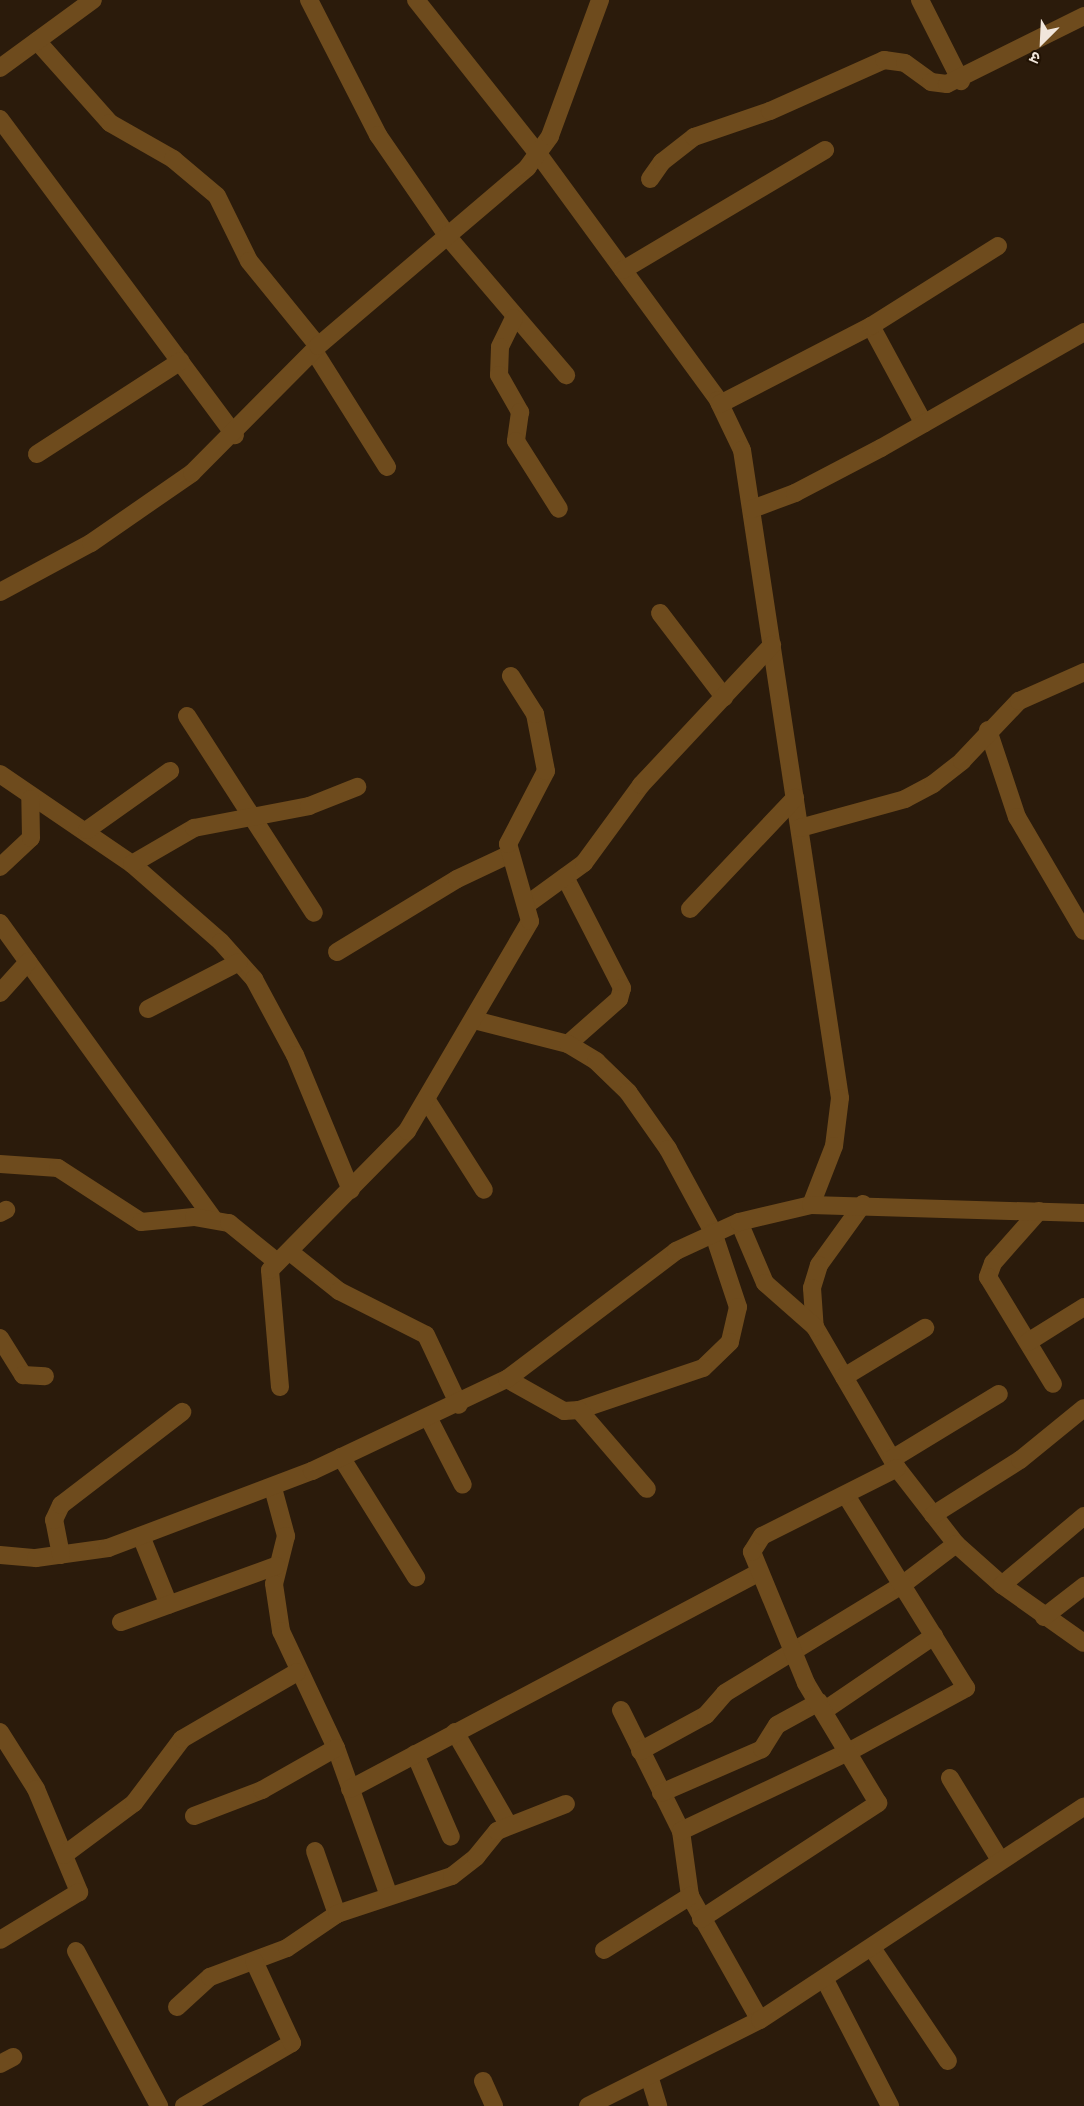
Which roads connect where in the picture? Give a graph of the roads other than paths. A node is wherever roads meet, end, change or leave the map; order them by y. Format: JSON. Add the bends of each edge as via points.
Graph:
{"nodes":[{"id":1,"x":309,"y":0,"type":"edge"},
{"id":2,"x":416,"y":0,"type":"edge"},
{"id":3,"x":600,"y":0,"type":"edge"},
{"id":4,"x":920,"y":0,"type":"edge"},
{"id":5,"x":83,"y":3,"type":"edge"},
{"id":6,"x":1084,"y":16,"type":"edge"},
{"id":7,"x":37,"y":40,"type":"junction"},
{"id":8,"x":0,"y":68,"type":"edge"},
{"id":9,"x":961,"y":81,"type":"junction"},
{"id":10,"x":0,"y":119,"type":"edge"},
{"id":11,"x":825,"y":150,"type":"dead end"},
{"id":12,"x":539,"y":155,"type":"junction"},
{"id":13,"x":650,"y":179,"type":"dead end"},
{"id":14,"x":448,"y":237,"type":"junction"},
{"id":15,"x":998,"y":246,"type":"dead end"},
{"id":16,"x":623,"y":270,"type":"junction"},
{"id":17,"x":514,"y":318,"type":"junction"},
{"id":18,"x":871,"y":327,"type":"junction"},
{"id":19,"x":1084,"y":332,"type":"edge"},
{"id":20,"x":316,"y":348,"type":"junction"},
{"id":21,"x":181,"y":361,"type":"junction"},
{"id":22,"x":566,"y":375,"type":"dead end"},
{"id":23,"x":720,"y":404,"type":"junction"},
{"id":24,"x":924,"y":424,"type":"junction"},
{"id":25,"x":235,"y":435,"type":"junction"},
{"id":26,"x":36,"y":454,"type":"dead end"},
{"id":27,"x":387,"y":467,"type":"dead end"},
{"id":28,"x":559,"y":509,"type":"dead end"},
{"id":29,"x":752,"y":509,"type":"junction"},
{"id":30,"x":0,"y":592,"type":"edge"},
{"id":31,"x":660,"y":613,"type":"dead end"},
{"id":32,"x":772,"y":645,"type":"junction"},
{"id":33,"x":1084,"y":672,"type":"edge"},
{"id":34,"x":511,"y":676,"type":"dead end"},
{"id":35,"x":724,"y":697,"type":"junction"},
{"id":36,"x":187,"y":716,"type":"dead end"},
{"id":37,"x":988,"y":730,"type":"junction"},
{"id":38,"x":170,"y":771,"type":"dead end"},
{"id":39,"x":0,"y":774,"type":"edge"},
{"id":40,"x":357,"y":787,"type":"dead end"},
{"id":41,"x":795,"y":798,"type":"junction"},
{"id":42,"x":30,"y":799,"type":"junction"},
{"id":43,"x":253,"y":814,"type":"junction"},
{"id":44,"x":800,"y":828,"type":"junction"},
{"id":45,"x":87,"y":830,"type":"junction"},
{"id":46,"x":508,"y":855,"type":"junction"},
{"id":47,"x":132,"y":864,"type":"junction"},
{"id":48,"x":0,"y":867,"type":"edge"},
{"id":49,"x":565,"y":877,"type":"junction"},
{"id":50,"x":529,"y":903,"type":"junction"},
{"id":51,"x":1078,"y":903,"type":"edge"},
{"id":52,"x":690,"y":909,"type":"dead end"},
{"id":53,"x":314,"y":913,"type":"dead end"},
{"id":54,"x":0,"y":923,"type":"edge"},
{"id":55,"x":1084,"y":931,"type":"edge"},
{"id":56,"x":337,"y":952,"type":"dead end"},
{"id":57,"x":28,"y":962,"type":"junction"},
{"id":58,"x":239,"y":962,"type":"junction"},
{"id":59,"x":0,"y":993,"type":"edge"},
{"id":60,"x":148,"y":1009,"type":"dead end"},
{"id":61,"x":474,"y":1020,"type":"junction"},
{"id":62,"x":568,"y":1044,"type":"junction"},
{"id":63,"x":428,"y":1102,"type":"junction"},
{"id":64,"x":0,"y":1164,"type":"edge"},
{"id":65,"x":351,"y":1190,"type":"junction"},
{"id":66,"x":484,"y":1190,"type":"dead end"},
{"id":67,"x":862,"y":1204,"type":"junction"},
{"id":68,"x":811,"y":1205,"type":"junction"},
{"id":69,"x":1082,"y":1208,"type":"edge"},
{"id":70,"x":1039,"y":1211,"type":"junction"},
{"id":71,"x":213,"y":1218,"type":"junction"},
{"id":72,"x":739,"y":1222,"type":"junction"},
{"id":73,"x":713,"y":1232,"type":"junction"},
{"id":74,"x":283,"y":1257,"type":"junction"},
{"id":75,"x":1084,"y":1307,"type":"edge"},
{"id":76,"x":815,"y":1326,"type":"junction"},
{"id":77,"x":925,"y":1328,"type":"dead end"},
{"id":78,"x":0,"y":1338,"type":"edge"},
{"id":79,"x":1028,"y":1342,"type":"junction"},
{"id":80,"x":45,"y":1376,"type":"dead end"},
{"id":81,"x":844,"y":1377,"type":"junction"},
{"id":82,"x":507,"y":1379,"type":"junction"},
{"id":83,"x":1053,"y":1384,"type":"dead end"},
{"id":84,"x":280,"y":1387,"type":"dead end"},
{"id":85,"x":999,"y":1394,"type":"dead end"},
{"id":86,"x":459,"y":1405,"type":"junction"},
{"id":87,"x":1084,"y":1408,"type":"edge"},
{"id":88,"x":579,"y":1410,"type":"junction"},
{"id":89,"x":182,"y":1412,"type":"dead end"},
{"id":90,"x":428,"y":1417,"type":"junction"},
{"id":91,"x":341,"y":1457,"type":"junction"},
{"id":92,"x":894,"y":1464,"type":"junction"},
{"id":93,"x":463,"y":1485,"type":"dead end"},
{"id":94,"x":273,"y":1488,"type":"junction"},
{"id":95,"x":647,"y":1489,"type":"dead end"},
{"id":96,"x":847,"y":1497,"type":"junction"},
{"id":97,"x":933,"y":1515,"type":"junction"},
{"id":98,"x":1084,"y":1516,"type":"edge"},
{"id":99,"x":141,"y":1536,"type":"junction"},
{"id":100,"x":956,"y":1544,"type":"junction"},
{"id":101,"x":0,"y":1555,"type":"edge"},
{"id":102,"x":62,"y":1555,"type":"junction"},
{"id":103,"x":276,"y":1566,"type":"junction"},
{"id":104,"x":758,"y":1573,"type":"junction"},
{"id":105,"x":416,"y":1576,"type":"dead end"},
{"id":106,"x":902,"y":1585,"type":"junction"},
{"id":107,"x":1002,"y":1585,"type":"junction"},
{"id":108,"x":1084,"y":1586,"type":"edge"},
{"id":109,"x":170,"y":1605,"type":"junction"},
{"id":110,"x":1044,"y":1617,"type":"junction"},
{"id":111,"x":121,"y":1622,"type":"dead end"},
{"id":112,"x":934,"y":1636,"type":"junction"},
{"id":113,"x":1084,"y":1643,"type":"edge"},
{"id":114,"x":792,"y":1654,"type":"junction"},
{"id":115,"x":297,"y":1672,"type":"junction"},
{"id":116,"x":822,"y":1706,"type":"junction"},
{"id":117,"x":621,"y":1710,"type":"dead end"},
{"id":118,"x":0,"y":1732,"type":"edge"},
{"id":119,"x":455,"y":1732,"type":"junction"},
{"id":120,"x":336,"y":1748,"type":"junction"},
{"id":121,"x":852,"y":1750,"type":"junction"},
{"id":122,"x":640,"y":1751,"type":"junction"},
{"id":123,"x":415,"y":1754,"type":"junction"},
{"id":124,"x":950,"y":1778,"type":"dead end"},
{"id":125,"x":351,"y":1789,"type":"junction"},
{"id":126,"x":661,"y":1793,"type":"junction"},
{"id":127,"x":566,"y":1804,"type":"dead end"},
{"id":128,"x":1084,"y":1806,"type":"edge"},
{"id":129,"x":194,"y":1816,"type":"dead end"},
{"id":130,"x":508,"y":1824,"type":"junction"},
{"id":131,"x":451,"y":1837,"type":"dead end"},
{"id":132,"x":681,"y":1838,"type":"junction"},
{"id":133,"x":315,"y":1851,"type":"dead end"},
{"id":134,"x":64,"y":1855,"type":"junction"},
{"id":135,"x":1000,"y":1860,"type":"junction"},
{"id":136,"x":389,"y":1896,"type":"junction"},
{"id":137,"x":690,"y":1896,"type":"junction"},
{"id":138,"x":337,"y":1914,"type":"junction"},
{"id":139,"x":701,"y":1919,"type":"junction"},
{"id":140,"x":0,"y":1940,"type":"edge"},
{"id":141,"x":872,"y":1948,"type":"junction"},
{"id":142,"x":604,"y":1950,"type":"dead end"},
{"id":143,"x":76,"y":1951,"type":"dead end"},
{"id":144,"x":254,"y":1961,"type":"junction"},
{"id":145,"x":825,"y":1980,"type":"junction"},
{"id":146,"x":177,"y":2007,"type":"dead end"},
{"id":147,"x":760,"y":2020,"type":"junction"},
{"id":148,"x":948,"y":2061,"type":"dead end"},
{"id":149,"x":650,"y":2079,"type":"junction"},
{"id":150,"x":483,"y":2080,"type":"dead end"},
{"id":151,"x":159,"y":2106,"type":"edge"},
{"id":152,"x":184,"y":2106,"type":"edge"},
{"id":153,"x":494,"y":2106,"type":"edge"},
{"id":154,"x":588,"y":2106,"type":"edge"},
{"id":155,"x":658,"y":2106,"type":"edge"},
{"id":156,"x":890,"y":2106,"type":"edge"}],
"edges":[{"from":1,"to":14,"type":"street","via":[[378,135]]},
{"from":2,"to":12,"type":"street"},
{"from":3,"to":12,"type":"street"},
{"from":4,"to":9,"type":"street"},
{"from":5,"to":7,"type":"street"},
{"from":6,"to":9,"type":"street"},
{"from":7,"to":8,"type":"street"},
{"from":7,"to":20,"type":"street","via":[[110,123],[173,159],[217,196],[249,261]]},
{"from":9,"to":13,"type":"street","via":[[931,82],[905,63],[884,60],[770,111],[694,137],[662,162]]},
{"from":10,"to":21,"type":"street"},
{"from":11,"to":16,"type":"street"},
{"from":12,"to":14,"type":"street"},
{"from":12,"to":16,"type":"street"},
{"from":14,"to":17,"type":"street"},
{"from":14,"to":20,"type":"street"},
{"from":15,"to":18,"type":"street"},
{"from":16,"to":23,"type":"street"},
{"from":17,"to":22,"type":"street"},
{"from":17,"to":28,"type":"street","via":[[500,347],[499,375],[520,412],[516,441]]},
{"from":18,"to":23,"type":"street"},
{"from":18,"to":24,"type":"street"},
{"from":19,"to":24,"type":"street"},
{"from":20,"to":25,"type":"street"},
{"from":20,"to":27,"type":"street"},
{"from":21,"to":25,"type":"street"},
{"from":21,"to":26,"type":"street"},
{"from":23,"to":29,"type":"street","via":[[742,450]]},
{"from":24,"to":29,"type":"street","via":[[795,493]]},
{"from":25,"to":30,"type":"street","via":[[135,514]]},
{"from":29,"to":32,"type":"street"},
{"from":31,"to":35,"type":"street"},
{"from":32,"to":35,"type":"street"},
{"from":32,"to":41,"type":"street"},
{"from":33,"to":37,"type":"street","via":[[1044,685]]},
{"from":34,"to":46,"type":"street","via":[[535,714],[546,771]]},
{"from":35,"to":49,"type":"street","via":[[641,785],[584,863]]},
{"from":36,"to":43,"type":"street"},
{"from":37,"to":44,"type":"street","via":[[962,762],[905,799]]},
{"from":37,"to":51,"type":"street","via":[[1017,817]]},
{"from":38,"to":45,"type":"street"},
{"from":39,"to":42,"type":"street"},
{"from":40,"to":43,"type":"street","via":[[309,806]]},
{"from":41,"to":44,"type":"street"},
{"from":41,"to":52,"type":"street"},
{"from":42,"to":45,"type":"street"},
{"from":42,"to":48,"type":"street","via":[[31,837]]},
{"from":43,"to":47,"type":"street","via":[[194,828]]},
{"from":43,"to":53,"type":"street"},
{"from":44,"to":68,"type":"street","via":[[840,1098],[834,1146]]},
{"from":45,"to":47,"type":"street"},
{"from":46,"to":50,"type":"street"},
{"from":46,"to":56,"type":"street","via":[[456,879]]},
{"from":47,"to":58,"type":"street"},
{"from":49,"to":50,"type":"street"},
{"from":49,"to":62,"type":"street","via":[[622,988],[619,999]]},
{"from":50,"to":61,"type":"street","via":[[530,921]]},
{"from":51,"to":55,"type":"street"},
{"from":54,"to":57,"type":"street"},
{"from":57,"to":59,"type":"street"},
{"from":57,"to":71,"type":"street"},
{"from":58,"to":60,"type":"street"},
{"from":58,"to":65,"type":"street","via":[[295,1055]]},
{"from":61,"to":62,"type":"street"},
{"from":61,"to":63,"type":"street"},
{"from":62,"to":73,"type":"street","via":[[596,1061],[628,1092]]},
{"from":63,"to":65,"type":"street"},
{"from":63,"to":66,"type":"street"},
{"from":64,"to":71,"type":"street","via":[[58,1168],[141,1222]]},
{"from":65,"to":74,"type":"street"},
{"from":67,"to":68,"type":"street"},
{"from":67,"to":70,"type":"street"},
{"from":67,"to":76,"type":"street","via":[[819,1264],[812,1288]]},
{"from":68,"to":72,"type":"street"},
{"from":69,"to":70,"type":"street"},
{"from":70,"to":79,"type":"street","via":[[993,1263],[988,1277]]},
{"from":71,"to":74,"type":"street","via":[[229,1223]]},
{"from":72,"to":73,"type":"street"},
{"from":72,"to":76,"type":"street","via":[[765,1283]]},
{"from":73,"to":82,"type":"street","via":[[668,1257]]},
{"from":73,"to":88,"type":"street","via":[[738,1307],[730,1342],[703,1368]]},
{"from":74,"to":84,"type":"street","via":[[268,1278]]},
{"from":74,"to":86,"type":"street","via":[[339,1291],[426,1335],[437,1348]]},
{"from":75,"to":79,"type":"street"},
{"from":76,"to":81,"type":"street"},
{"from":77,"to":81,"type":"street"},
{"from":78,"to":80,"type":"street","via":[[23,1375]]},
{"from":79,"to":83,"type":"street"},
{"from":81,"to":92,"type":"street"},
{"from":82,"to":86,"type":"street"},
{"from":82,"to":88,"type":"street","via":[[564,1411]]},
{"from":85,"to":92,"type":"street"},
{"from":86,"to":90,"type":"street"},
{"from":87,"to":97,"type":"street","via":[[1020,1460]]},
{"from":88,"to":95,"type":"street"},
{"from":89,"to":102,"type":"street","via":[[61,1504],[54,1520]]},
{"from":90,"to":91,"type":"street"},
{"from":90,"to":93,"type":"street"},
{"from":91,"to":94,"type":"street"},
{"from":91,"to":105,"type":"street"},
{"from":92,"to":96,"type":"street"},
{"from":92,"to":97,"type":"street"},
{"from":94,"to":99,"type":"street"},
{"from":94,"to":103,"type":"street","via":[[286,1536]]},
{"from":96,"to":104,"type":"street","via":[[762,1536],[752,1552]]},
{"from":96,"to":106,"type":"street"},
{"from":97,"to":100,"type":"street"},
{"from":98,"to":107,"type":"street"},
{"from":99,"to":102,"type":"street","via":[[108,1548]]},
{"from":99,"to":109,"type":"street"},
{"from":100,"to":106,"type":"street"},
{"from":100,"to":107,"type":"street"},
{"from":101,"to":102,"type":"street"},
{"from":103,"to":109,"type":"street"},
{"from":103,"to":115,"type":"street","via":[[281,1631]]},
{"from":104,"to":114,"type":"street"},
{"from":104,"to":119,"type":"street"},
{"from":106,"to":112,"type":"street"},
{"from":106,"to":114,"type":"street"},
{"from":107,"to":110,"type":"street"},
{"from":108,"to":110,"type":"street"},
{"from":109,"to":111,"type":"street"},
{"from":110,"to":113,"type":"street"},
{"from":112,"to":116,"type":"street"},
{"from":112,"to":121,"type":"street","via":[[966,1688]]},
{"from":114,"to":116,"type":"street"},
{"from":114,"to":122,"type":"street","via":[[725,1693],[706,1715]]},
{"from":115,"to":120,"type":"street"},
{"from":115,"to":134,"type":"street","via":[[182,1739],[134,1803]]},
{"from":116,"to":121,"type":"street"},
{"from":116,"to":126,"type":"street","via":[[777,1725],[762,1749]]},
{"from":117,"to":122,"type":"street"},
{"from":118,"to":134,"type":"street","via":[[36,1789]]},
{"from":119,"to":123,"type":"street"},
{"from":119,"to":130,"type":"street"},
{"from":120,"to":125,"type":"street"},
{"from":120,"to":129,"type":"street","via":[[262,1790]]},
{"from":121,"to":132,"type":"street"},
{"from":121,"to":139,"type":"street","via":[[876,1795],[875,1808]]},
{"from":122,"to":126,"type":"street"},
{"from":123,"to":125,"type":"street"},
{"from":123,"to":131,"type":"street"},
{"from":124,"to":135,"type":"street"},
{"from":125,"to":136,"type":"street"},
{"from":126,"to":132,"type":"street"},
{"from":127,"to":130,"type":"street"},
{"from":128,"to":135,"type":"street"},
{"from":130,"to":136,"type":"street","via":[[466,1868]]},
{"from":132,"to":137,"type":"street"},
{"from":133,"to":138,"type":"street"},
{"from":134,"to":140,"type":"street","via":[[77,1896]]},
{"from":135,"to":141,"type":"street"},
{"from":136,"to":138,"type":"street"},
{"from":137,"to":139,"type":"street"},
{"from":137,"to":142,"type":"street"},
{"from":138,"to":144,"type":"street","via":[[287,1948]]},
{"from":139,"to":147,"type":"street"},
{"from":141,"to":145,"type":"street"},
{"from":141,"to":148,"type":"street"},
{"from":143,"to":151,"type":"street"},
{"from":144,"to":146,"type":"street","via":[[210,1977]]},
{"from":144,"to":152,"type":"street","via":[[292,2043]]},
{"from":145,"to":147,"type":"street"},
{"from":145,"to":156,"type":"street"},
{"from":147,"to":149,"type":"street"},
{"from":149,"to":154,"type":"street"},
{"from":149,"to":155,"type":"street"},
{"from":150,"to":153,"type":"street"}]}
